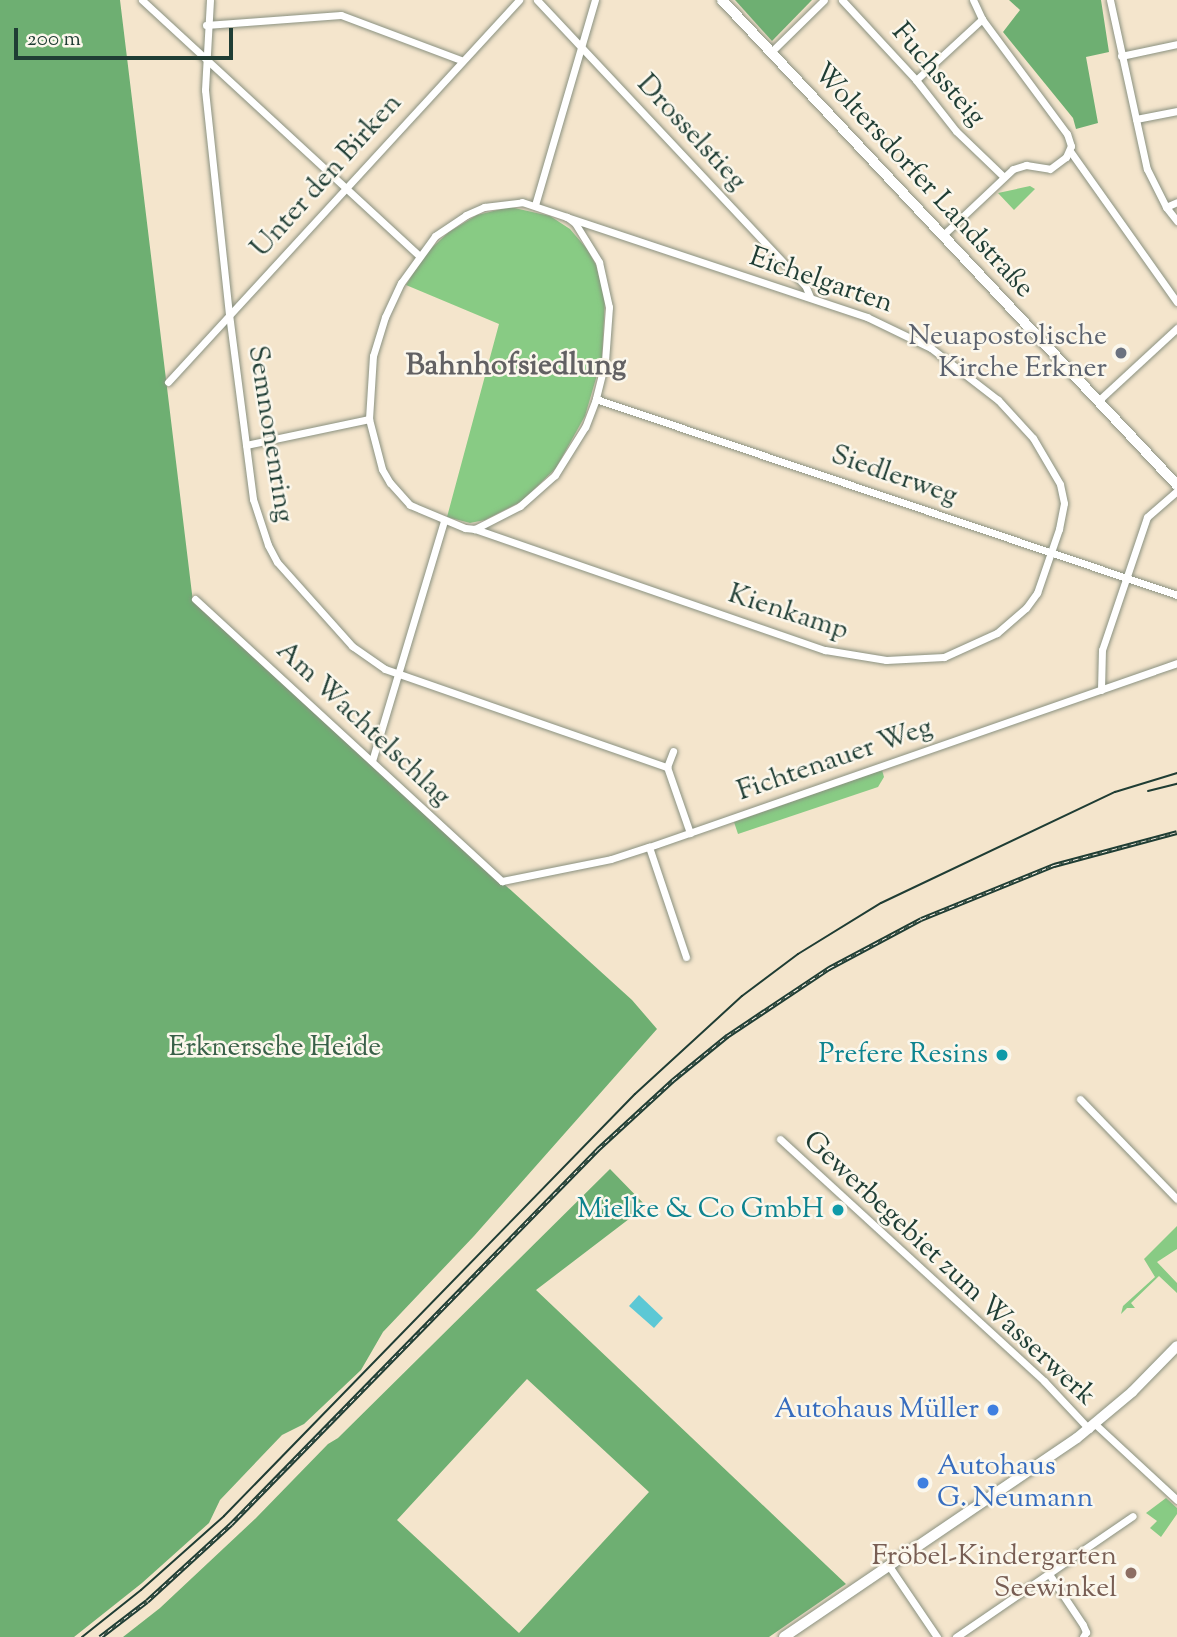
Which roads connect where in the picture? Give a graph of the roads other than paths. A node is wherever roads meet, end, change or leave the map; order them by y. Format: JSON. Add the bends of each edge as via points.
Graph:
{"nodes":[{"id":1,"x":142,"y":0,"type":"edge"},
{"id":2,"x":210,"y":0,"type":"edge"},
{"id":3,"x":519,"y":0,"type":"edge"},
{"id":4,"x":537,"y":0,"type":"edge"},
{"id":5,"x":594,"y":0,"type":"edge"},
{"id":6,"x":722,"y":0,"type":"edge"},
{"id":7,"x":824,"y":0,"type":"edge"},
{"id":8,"x":842,"y":0,"type":"edge"},
{"id":9,"x":973,"y":0,"type":"edge"},
{"id":10,"x":1110,"y":0,"type":"edge"},
{"id":11,"x":982,"y":19,"type":"junction"},
{"id":12,"x":206,"y":24,"type":"junction"},
{"id":13,"x":1177,"y":44,"type":"edge"},
{"id":14,"x":581,"y":47,"type":"junction"},
{"id":15,"x":771,"y":52,"type":"junction"},
{"id":16,"x":1121,"y":56,"type":"junction"},
{"id":17,"x":205,"y":58,"type":"junction"},
{"id":18,"x":461,"y":60,"type":"junction"},
{"id":19,"x":916,"y":80,"type":"junction"},
{"id":20,"x":1177,"y":111,"type":"edge"},
{"id":21,"x":1136,"y":119,"type":"junction"},
{"id":22,"x":1070,"y":151,"type":"junction"},
{"id":23,"x":1004,"y":177,"type":"junction"},
{"id":24,"x":346,"y":188,"type":"junction"},
{"id":25,"x":1177,"y":202,"type":"edge"},
{"id":26,"x":535,"y":205,"type":"junction"},
{"id":27,"x":1166,"y":207,"type":"junction"},
{"id":28,"x":567,"y":217,"type":"junction"},
{"id":29,"x":1177,"y":221,"type":"edge"},
{"id":30,"x":943,"y":234,"type":"junction"},
{"id":31,"x":419,"y":256,"type":"junction"},
{"id":32,"x":810,"y":297,"type":"junction"},
{"id":33,"x":1177,"y":302,"type":"edge"},
{"id":34,"x":229,"y":314,"type":"junction"},
{"id":35,"x":1177,"y":328,"type":"edge"},
{"id":36,"x":168,"y":382,"type":"dead end"},
{"id":37,"x":596,"y":399,"type":"junction"},
{"id":38,"x":1098,"y":401,"type":"junction"},
{"id":39,"x":369,"y":419,"type":"junction"},
{"id":40,"x":246,"y":445,"type":"junction"},
{"id":41,"x":1177,"y":485,"type":"edge"},
{"id":42,"x":1177,"y":492,"type":"edge"},
{"id":43,"x":444,"y":521,"type":"junction"},
{"id":44,"x":475,"y":529,"type":"junction"},
{"id":45,"x":1052,"y":553,"type":"junction"},
{"id":46,"x":1127,"y":578,"type":"junction"},
{"id":47,"x":1177,"y":595,"type":"edge"},
{"id":48,"x":195,"y":599,"type":"dead end"},
{"id":49,"x":1177,"y":663,"type":"edge"},
{"id":50,"x":398,"y":675,"type":"junction"},
{"id":51,"x":1101,"y":690,"type":"junction"},
{"id":52,"x":673,"y":751,"type":"dead end"},
{"id":53,"x":372,"y":761,"type":"junction"},
{"id":54,"x":667,"y":767,"type":"junction"},
{"id":55,"x":690,"y":833,"type":"junction"},
{"id":56,"x":649,"y":847,"type":"junction"},
{"id":57,"x":502,"y":881,"type":"joint"},
{"id":58,"x":686,"y":957,"type":"dead end"},
{"id":59,"x":1080,"y":1099,"type":"dead end"},
{"id":60,"x":780,"y":1139,"type":"dead end"},
{"id":61,"x":1177,"y":1199,"type":"edge"},
{"id":62,"x":1177,"y":1346,"type":"edge"},
{"id":63,"x":1092,"y":1427,"type":"junction"},
{"id":64,"x":1177,"y":1500,"type":"edge"},
{"id":65,"x":1133,"y":1516,"type":"dead end"},
{"id":66,"x":890,"y":1566,"type":"junction"},
{"id":67,"x":1049,"y":1574,"type":"junction"},
{"id":68,"x":784,"y":1637,"type":"edge"},
{"id":69,"x":937,"y":1637,"type":"edge"},
{"id":70,"x":956,"y":1637,"type":"edge"},
{"id":71,"x":1083,"y":1637,"type":"edge"}],
"edges":[{"from":1,"to":17,"type":"street"},
{"from":2,"to":12,"type":"street","name":"Semnonenring"},
{"from":3,"to":18,"type":"street","name":"Unter den Birken"},
{"from":4,"to":14,"type":"street","name":"Drosselstieg"},
{"from":5,"to":14,"type":"street"},
{"from":6,"to":15,"type":"main road","name":"Woltersdorfer Landstraße"},
{"from":7,"to":15,"type":"street"},
{"from":8,"to":19,"type":"street","name":"Fuchssteig"},
{"from":9,"to":11,"type":"street"},
{"from":10,"to":16,"type":"street"},
{"from":11,"to":19,"type":"street"},
{"from":11,"to":22,"type":"street","via":[[1068,134]]},
{"from":12,"to":17,"type":"street","name":"Semnonenring"},
{"from":12,"to":18,"type":"street","via":[[341,15]]},
{"from":13,"to":16,"type":"street"},
{"from":14,"to":26,"type":"street"},
{"from":14,"to":32,"type":"street","name":"Drosselstieg","via":[[805,285]]},
{"from":15,"to":30,"type":"main road","name":"Woltersdorfer Landstraße"},
{"from":16,"to":21,"type":"street"},
{"from":17,"to":24,"type":"street"},
{"from":17,"to":34,"type":"street","name":"Semnonenring","via":[[207,127]]},
{"from":18,"to":24,"type":"street","name":"Unter den Birken"},
{"from":19,"to":23,"type":"street","name":"Fuchssteig","via":[[956,131]]},
{"from":20,"to":21,"type":"street"},
{"from":21,"to":27,"type":"street","via":[[1147,169]]},
{"from":22,"to":23,"type":"street","via":[[1050,169],[1019,165]]},
{"from":22,"to":33,"type":"street"},
{"from":23,"to":30,"type":"street"},
{"from":24,"to":31,"type":"street"},
{"from":24,"to":34,"type":"street","name":"Unter den Birken"},
{"from":25,"to":27,"type":"street"},
{"from":26,"to":28,"type":"street","name":"Eichelgarten"},
{"from":26,"to":31,"type":"street","name":"Eichelgarten","via":[[501,203],[475,211],[450,225]]},
{"from":27,"to":29,"type":"street"},
{"from":28,"to":32,"type":"street","name":"Eichelgarten"},
{"from":28,"to":37,"type":"street","via":[[599,262],[607,293],[608,342]]},
{"from":30,"to":38,"type":"main road","name":"Woltersdorfer Landstraße"},
{"from":31,"to":39,"type":"street","name":"Kienkamp","via":[[390,304],[378,338],[369,379]]},
{"from":32,"to":45,"type":"street","name":"Eichelgarten","via":[[884,323],[931,348],[1018,419],[1042,451],[1062,492],[1064,513]]},
{"from":34,"to":36,"type":"street","name":"Unter den Birken"},
{"from":34,"to":40,"type":"street","name":"Semnonenring"},
{"from":35,"to":38,"type":"street"},
{"from":37,"to":44,"type":"street","via":[[567,460],[543,489]]},
{"from":37,"to":45,"type":"street","name":"Siedlerweg"},
{"from":38,"to":41,"type":"main road","name":"Woltersdorfer Landstraße"},
{"from":39,"to":40,"type":"street"},
{"from":39,"to":43,"type":"street","name":"Kienkamp","via":[[376,454],[390,483],[411,505]]},
{"from":40,"to":50,"type":"street","name":"Semnonenring","via":[[259,522],[277,562],[352,646]]},
{"from":42,"to":46,"type":"street","via":[[1147,517]]},
{"from":43,"to":44,"type":"street","name":"Kienkamp"},
{"from":43,"to":50,"type":"street"},
{"from":44,"to":45,"type":"street","name":"Kienkamp","via":[[825,650],[886,660],[944,657],[997,633],[1032,601]]},
{"from":45,"to":46,"type":"street","name":"Siedlerweg"},
{"from":46,"to":47,"type":"street","name":"Siedlerweg"},
{"from":46,"to":51,"type":"street","via":[[1099,659]]},
{"from":48,"to":53,"type":"street","name":"Am Wachtelschlag"},
{"from":49,"to":51,"type":"street","name":"Fichtenauer Weg"},
{"from":50,"to":53,"type":"street"},
{"from":50,"to":54,"type":"street","name":"Semnonenring"},
{"from":51,"to":55,"type":"street","name":"Fichtenauer Weg"},
{"from":52,"to":54,"type":"street"},
{"from":53,"to":57,"type":"street","name":"Am Wachtelschlag"},
{"from":54,"to":55,"type":"street"},
{"from":55,"to":56,"type":"street","name":"Fichtenauer Weg"},
{"from":56,"to":57,"type":"street","name":"Fichtenauer Weg"},
{"from":56,"to":58,"type":"street"},
{"from":59,"to":61,"type":"street"},
{"from":60,"to":63,"type":"street","name":"Gewerbegebiet zum Wasserwerk"},
{"from":62,"to":63,"type":"main road"},
{"from":63,"to":64,"type":"street","name":"Gewerbegebiet zum Wasserwerk"},
{"from":63,"to":66,"type":"main road"},
{"from":65,"to":67,"type":"street"},
{"from":66,"to":68,"type":"main road"},
{"from":66,"to":69,"type":"street"},
{"from":67,"to":70,"type":"street"},
{"from":67,"to":71,"type":"street","via":[[1083,1625]]}]}
